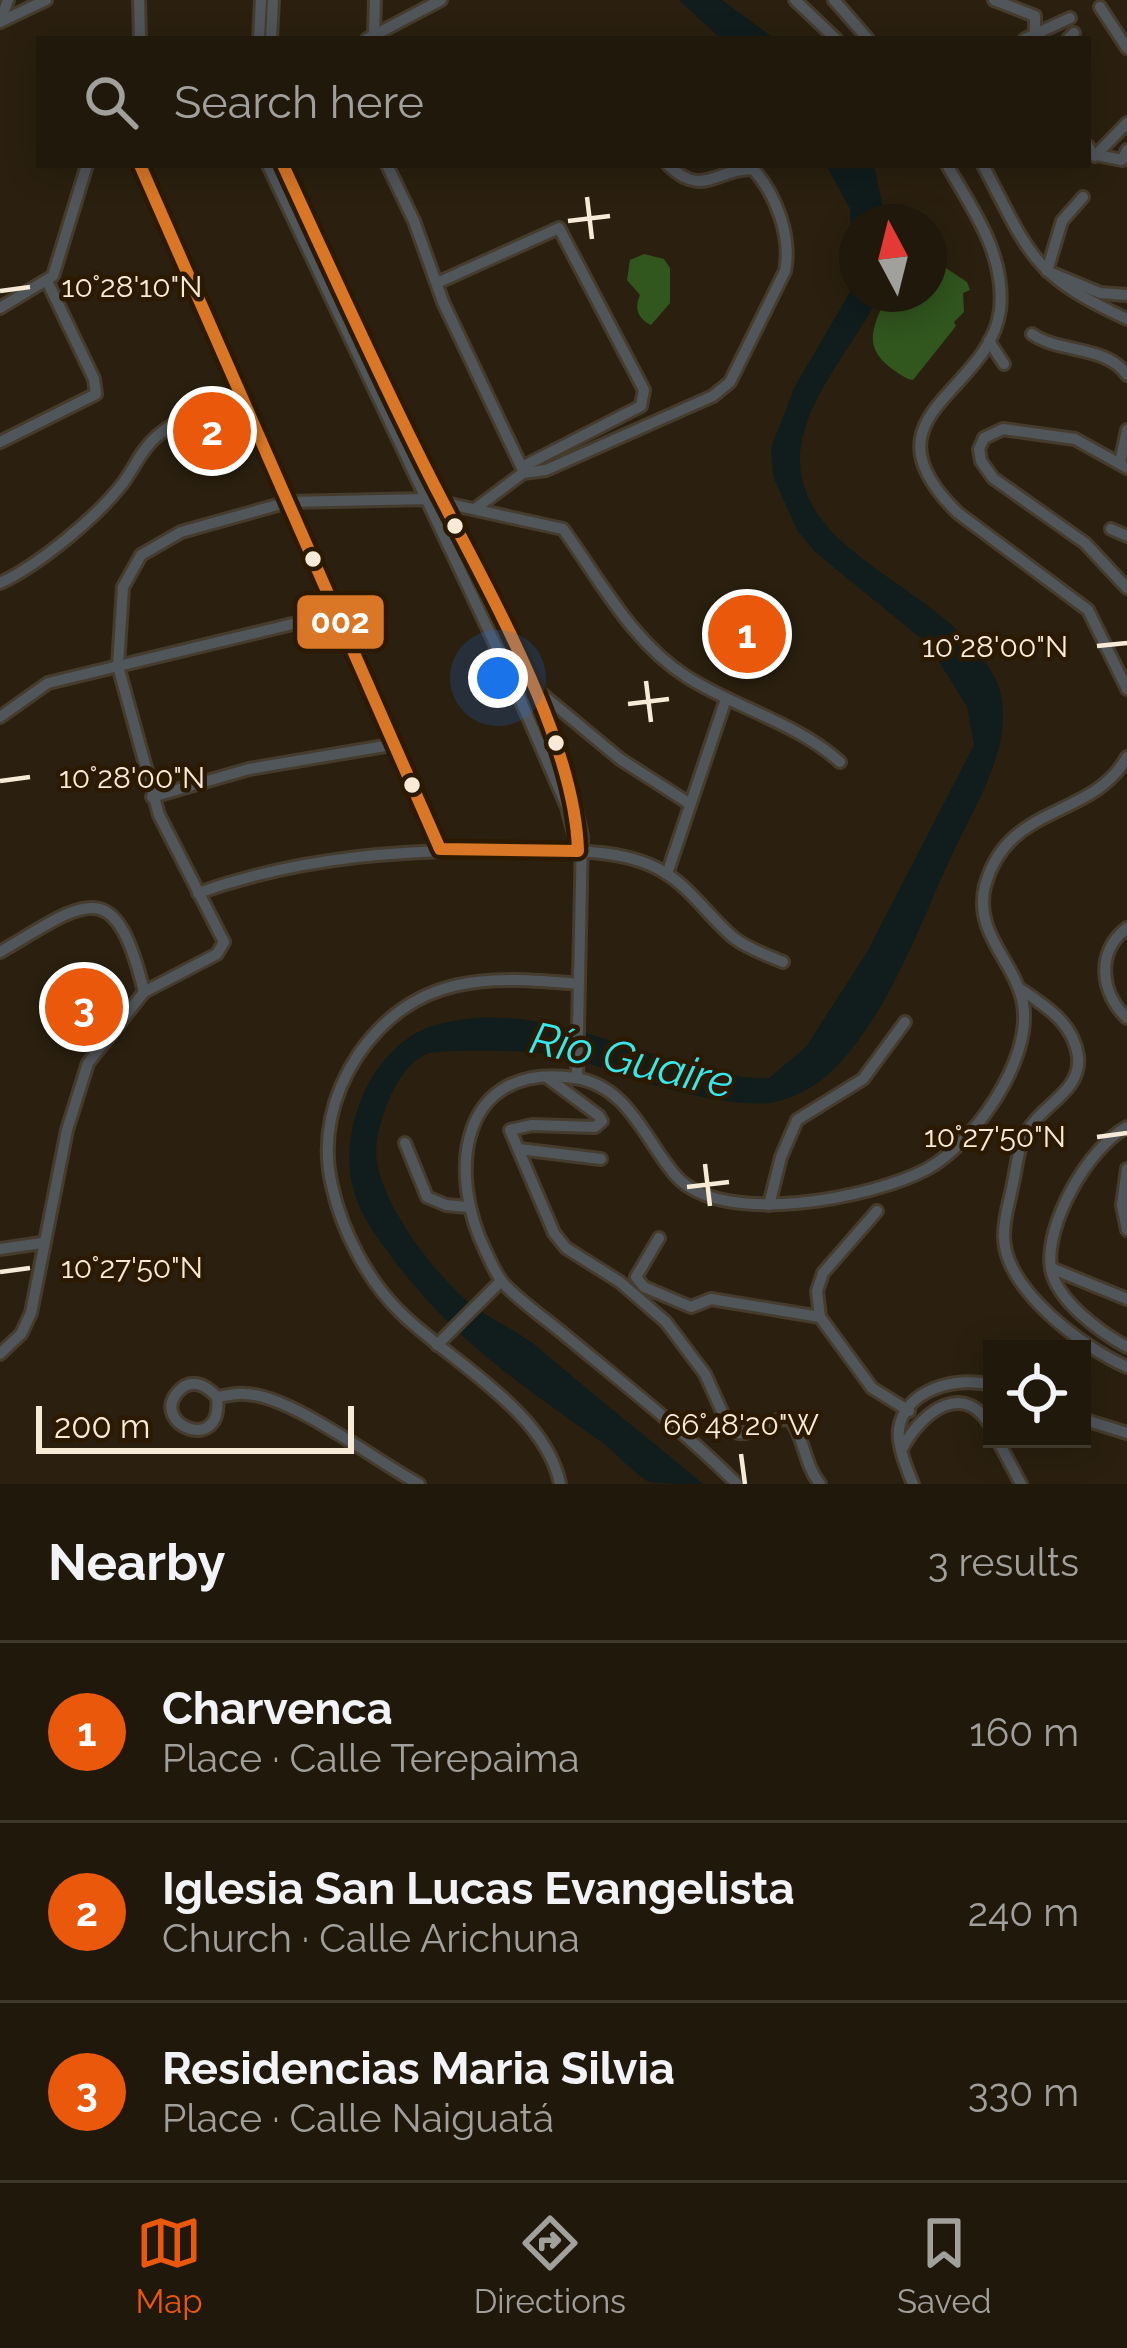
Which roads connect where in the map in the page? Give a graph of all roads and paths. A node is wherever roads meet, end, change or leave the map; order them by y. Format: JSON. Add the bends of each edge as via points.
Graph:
{"nodes":[{"id":1,"x":8,"y":0,"type":"edge"},
{"id":2,"x":46,"y":0,"type":"edge"},
{"id":3,"x":139,"y":0,"type":"edge"},
{"id":4,"x":261,"y":0,"type":"edge"},
{"id":5,"x":273,"y":0,"type":"edge"},
{"id":6,"x":375,"y":0,"type":"edge"},
{"id":7,"x":441,"y":0,"type":"edge"},
{"id":8,"x":795,"y":0,"type":"edge"},
{"id":9,"x":834,"y":0,"type":"edge"},
{"id":10,"x":994,"y":0,"type":"edge"},
{"id":11,"x":1100,"y":7,"type":"dead end"},
{"id":12,"x":1070,"y":18,"type":"dead end"},
{"id":13,"x":0,"y":22,"type":"edge"},
{"id":14,"x":136,"y":36,"type":"edge"},
{"id":15,"x":259,"y":36,"type":"edge"},
{"id":16,"x":271,"y":36,"type":"edge"},
{"id":17,"x":370,"y":36,"type":"edge"},
{"id":18,"x":372,"y":36,"type":"edge"},
{"id":19,"x":833,"y":36,"type":"edge"},
{"id":20,"x":865,"y":36,"type":"edge"},
{"id":21,"x":1034,"y":36,"type":"edge"},
{"id":22,"x":1036,"y":36,"type":"edge"},
{"id":23,"x":1127,"y":48,"type":"edge"},
{"id":24,"x":1127,"y":123,"type":"edge"},
{"id":25,"x":1127,"y":150,"type":"edge"},
{"id":26,"x":1092,"y":151,"type":"edge"},
{"id":27,"x":86,"y":168,"type":"edge"},
{"id":28,"x":141,"y":168,"type":"edge"},
{"id":29,"x":269,"y":168,"type":"edge"},
{"id":30,"x":284,"y":168,"type":"edge"},
{"id":31,"x":388,"y":168,"type":"edge"},
{"id":32,"x":672,"y":168,"type":"edge"},
{"id":33,"x":949,"y":168,"type":"edge"},
{"id":34,"x":984,"y":168,"type":"edge"},
{"id":35,"x":1083,"y":196,"type":"dead end"},
{"id":36,"x":1047,"y":271,"type":"junction"},
{"id":37,"x":48,"y":283,"type":"junction"},
{"id":38,"x":437,"y":283,"type":"junction"},
{"id":39,"x":1127,"y":295,"type":"edge"},
{"id":40,"x":0,"y":308,"type":"edge"},
{"id":41,"x":1127,"y":319,"type":"edge"},
{"id":42,"x":1032,"y":334,"type":"dead end"},
{"id":43,"x":989,"y":341,"type":"junction"},
{"id":44,"x":1004,"y":364,"type":"dead end"},
{"id":45,"x":1127,"y":375,"type":"edge"},
{"id":46,"x":239,"y":394,"type":"junction"},
{"id":47,"x":1127,"y":430,"type":"edge"},
{"id":48,"x":0,"y":442,"type":"edge"},
{"id":49,"x":1124,"y":465,"type":"edge"},
{"id":50,"x":523,"y":470,"type":"junction"},
{"id":51,"x":428,"y":499,"type":"junction"},
{"id":52,"x":287,"y":502,"type":"junction"},
{"id":53,"x":443,"y":502,"type":"junction"},
{"id":54,"x":475,"y":509,"type":"junction"},
{"id":55,"x":1112,"y":529,"type":"dead end"},
{"id":56,"x":1127,"y":536,"type":"edge"},
{"id":57,"x":0,"y":584,"type":"edge"},
{"id":58,"x":1127,"y":588,"type":"edge"},
{"id":59,"x":334,"y":614,"type":"junction"},
{"id":60,"x":118,"y":666,"type":"junction"},
{"id":61,"x":529,"y":683,"type":"junction"},
{"id":62,"x":1127,"y":689,"type":"edge"},
{"id":63,"x":726,"y":699,"type":"junction"},
{"id":64,"x":0,"y":718,"type":"edge"},
{"id":65,"x":391,"y":745,"type":"junction"},
{"id":66,"x":1127,"y":757,"type":"edge"},
{"id":67,"x":840,"y":762,"type":"dead end"},
{"id":68,"x":152,"y":796,"type":"junction"},
{"id":69,"x":690,"y":804,"type":"junction"},
{"id":70,"x":440,"y":849,"type":"junction"},
{"id":71,"x":578,"y":851,"type":"junction"},
{"id":72,"x":667,"y":874,"type":"junction"},
{"id":73,"x":198,"y":893,"type":"junction"},
{"id":74,"x":1127,"y":928,"type":"edge"},
{"id":75,"x":0,"y":952,"type":"edge"},
{"id":76,"x":783,"y":962,"type":"dead end"},
{"id":77,"x":579,"y":984,"type":"junction"},
{"id":78,"x":1016,"y":986,"type":"junction"},
{"id":79,"x":144,"y":992,"type":"junction"},
{"id":80,"x":1127,"y":1018,"type":"edge"},
{"id":81,"x":905,"y":1022,"type":"dead end"},
{"id":82,"x":548,"y":1078,"type":"junction"},
{"id":83,"x":577,"y":1078,"type":"junction"},
{"id":84,"x":1127,"y":1127,"type":"edge"},
{"id":85,"x":405,"y":1143,"type":"dead end"},
{"id":86,"x":519,"y":1149,"type":"junction"},
{"id":87,"x":601,"y":1159,"type":"dead end"},
{"id":88,"x":1127,"y":1169,"type":"edge"},
{"id":89,"x":769,"y":1205,"type":"junction"},
{"id":90,"x":468,"y":1207,"type":"junction"},
{"id":91,"x":877,"y":1211,"type":"dead end"},
{"id":92,"x":1127,"y":1229,"type":"edge"},
{"id":93,"x":659,"y":1238,"type":"dead end"},
{"id":94,"x":42,"y":1243,"type":"junction"},
{"id":95,"x":0,"y":1249,"type":"edge"},
{"id":96,"x":1051,"y":1268,"type":"junction"},
{"id":97,"x":496,"y":1286,"type":"junction"},
{"id":98,"x":1127,"y":1299,"type":"edge"},
{"id":99,"x":820,"y":1317,"type":"junction"},
{"id":100,"x":437,"y":1345,"type":"junction"},
{"id":101,"x":1127,"y":1347,"type":"edge"},
{"id":102,"x":0,"y":1354,"type":"edge"},
{"id":103,"x":1127,"y":1366,"type":"edge"},
{"id":104,"x":983,"y":1383,"type":"edge"},
{"id":105,"x":217,"y":1397,"type":"junction"},
{"id":106,"x":909,"y":1411,"type":"junction"},
{"id":107,"x":983,"y":1415,"type":"edge"},
{"id":108,"x":1091,"y":1422,"type":"edge"},
{"id":109,"x":1127,"y":1432,"type":"edge"},
{"id":110,"x":1002,"y":1448,"type":"edge"},
{"id":111,"x":902,"y":1450,"type":"junction"},
{"id":112,"x":419,"y":1484,"type":"edge"},
{"id":113,"x":560,"y":1484,"type":"edge"},
{"id":114,"x":737,"y":1484,"type":"edge"},
{"id":115,"x":820,"y":1484,"type":"edge"},
{"id":116,"x":913,"y":1484,"type":"edge"},
{"id":117,"x":1021,"y":1484,"type":"edge"}],
"edges":[{"from":1,"to":13,"type":"street"},
{"from":2,"to":13,"type":"street"},
{"from":3,"to":14,"type":"street"},
{"from":4,"to":15,"type":"street"},
{"from":5,"to":16,"type":"street"},
{"from":6,"to":17,"type":"street"},
{"from":7,"to":18,"type":"street"},
{"from":8,"to":19,"type":"street"},
{"from":9,"to":20,"type":"street"},
{"from":10,"to":21,"type":"street","via":[[1035,16]]},
{"from":11,"to":23,"type":"street"},
{"from":12,"to":22,"type":"street"},
{"from":24,"to":26,"type":"street"},
{"from":25,"to":26,"type":"street","via":[[1122,160]]},
{"from":27,"to":37,"type":"street"},
{"from":28,"to":46,"type":"street"},
{"from":29,"to":51,"type":"street"},
{"from":30,"to":53,"type":"street"},
{"from":31,"to":38,"type":"street"},
{"from":32,"to":50,"type":"street","via":[[702,182],[753,169],[784,226],[785,271],[724,388],[546,470]]},
{"from":33,"to":43,"type":"street","via":[[999,269],[1000,308]]},
{"from":34,"to":36,"type":"street","via":[[1027,250]]},
{"from":35,"to":36,"type":"street","via":[[1062,221]]},
{"from":36,"to":39,"type":"street"},
{"from":36,"to":41,"type":"street","via":[[1085,301]]},
{"from":37,"to":40,"type":"street"},
{"from":37,"to":48,"type":"street","via":[[97,387],[92,399]]},
{"from":38,"to":50,"type":"street"},
{"from":38,"to":50,"type":"street","via":[[559,228],[644,390],[641,406]]},
{"from":42,"to":45,"type":"street","via":[[1110,358]]},
{"from":43,"to":44,"type":"street"},
{"from":43,"to":62,"type":"street","via":[[924,425],[928,477],[958,513],[1088,610]]},
{"from":46,"to":52,"type":"street"},
{"from":46,"to":57,"type":"street","via":[[161,432],[108,499]]},
{"from":47,"to":49,"type":"street"},
{"from":49,"to":58,"type":"street","via":[[1075,439],[1003,430],[979,449],[992,478],[1085,543]]},
{"from":50,"to":54,"type":"street"},
{"from":51,"to":52,"type":"street"},
{"from":51,"to":53,"type":"street"},
{"from":51,"to":71,"type":"street","via":[[558,786]]},
{"from":52,"to":59,"type":"street"},
{"from":52,"to":60,"type":"street","via":[[181,532],[141,555],[123,587]]},
{"from":53,"to":54,"type":"street"},
{"from":53,"to":61,"type":"street"},
{"from":54,"to":63,"type":"street","via":[[563,529],[649,645]]},
{"from":55,"to":56,"type":"street"},
{"from":59,"to":60,"type":"street"},
{"from":59,"to":65,"type":"street"},
{"from":60,"to":64,"type":"street","via":[[49,683]]},
{"from":60,"to":68,"type":"street"},
{"from":61,"to":69,"type":"street","via":[[620,759]]},
{"from":61,"to":71,"type":"street","via":[[574,797]]},
{"from":63,"to":67,"type":"street","via":[[820,743]]},
{"from":63,"to":69,"type":"street"},
{"from":65,"to":68,"type":"street"},
{"from":65,"to":70,"type":"street"},
{"from":66,"to":78,"type":"street","via":[[1091,794],[1031,822],[1003,847],[985,888],[984,915]]},
{"from":68,"to":73,"type":"street"},
{"from":69,"to":72,"type":"street"},
{"from":70,"to":71,"type":"street"},
{"from":70,"to":73,"type":"street","via":[[343,856]]},
{"from":71,"to":72,"type":"street"},
{"from":71,"to":77,"type":"street"},
{"from":72,"to":76,"type":"street","via":[[738,941]]},
{"from":73,"to":79,"type":"street","via":[[224,942],[217,954]]},
{"from":74,"to":80,"type":"street","via":[[1105,967],[1113,1005]]},
{"from":75,"to":79,"type":"street","via":[[77,907],[98,908],[128,938]]},
{"from":77,"to":83,"type":"street"},
{"from":77,"to":100,"type":"street","via":[[479,980],[423,996],[380,1028],[338,1094],[327,1148],[347,1234],[398,1310]]},
{"from":78,"to":89,"type":"street","via":[[1023,1022],[1004,1086],[956,1148],[926,1170],[846,1196]]},
{"from":78,"to":103,"type":"street","via":[[1057,1014],[1078,1057],[1072,1084],[1034,1120],[1020,1148],[1004,1236],[1008,1261],[1020,1284],[1078,1338]]},
{"from":79,"to":94,"type":"street","via":[[76,1090]]},
{"from":81,"to":89,"type":"street","via":[[863,1079],[797,1120]]},
{"from":82,"to":83,"type":"street"},
{"from":82,"to":86,"type":"street","via":[[602,1121],[510,1130]]},
{"from":82,"to":90,"type":"street","via":[[512,1085],[473,1123],[464,1156]]},
{"from":83,"to":89,"type":"street","via":[[627,1107],[677,1178],[699,1193]]},
{"from":84,"to":96,"type":"street","via":[[1079,1178],[1053,1240]]},
{"from":85,"to":90,"type":"street","via":[[427,1197]]},
{"from":86,"to":87,"type":"street"},
{"from":86,"to":115,"type":"street","via":[[566,1248],[666,1322],[738,1433],[791,1420]]},
{"from":88,"to":92,"type":"street"},
{"from":90,"to":97,"type":"street"},
{"from":91,"to":99,"type":"street","via":[[824,1273]]},
{"from":93,"to":99,"type":"street","via":[[636,1277],[644,1287],[691,1306],[711,1299]]},
{"from":94,"to":95,"type":"street"},
{"from":94,"to":102,"type":"street","via":[[32,1313]]},
{"from":96,"to":98,"type":"street"},
{"from":96,"to":101,"type":"street","via":[[1069,1301]]},
{"from":97,"to":100,"type":"street"},
{"from":97,"to":114,"type":"street"},
{"from":99,"to":106,"type":"street","via":[[872,1388]]},
{"from":100,"to":113,"type":"street","via":[[538,1435]]},
{"from":104,"to":106,"type":"street","via":[[950,1381]]},
{"from":105,"to":105,"type":"street","via":[[193,1383],[179,1389],[173,1417],[198,1430],[212,1424]]},
{"from":105,"to":112,"type":"street","via":[[277,1402]]},
{"from":106,"to":111,"type":"street","via":[[899,1428]]},
{"from":107,"to":111,"type":"street","via":[[957,1403],[938,1407]]},
{"from":108,"to":109,"type":"street"},
{"from":110,"to":117,"type":"street"},
{"from":111,"to":116,"type":"street"}]}
